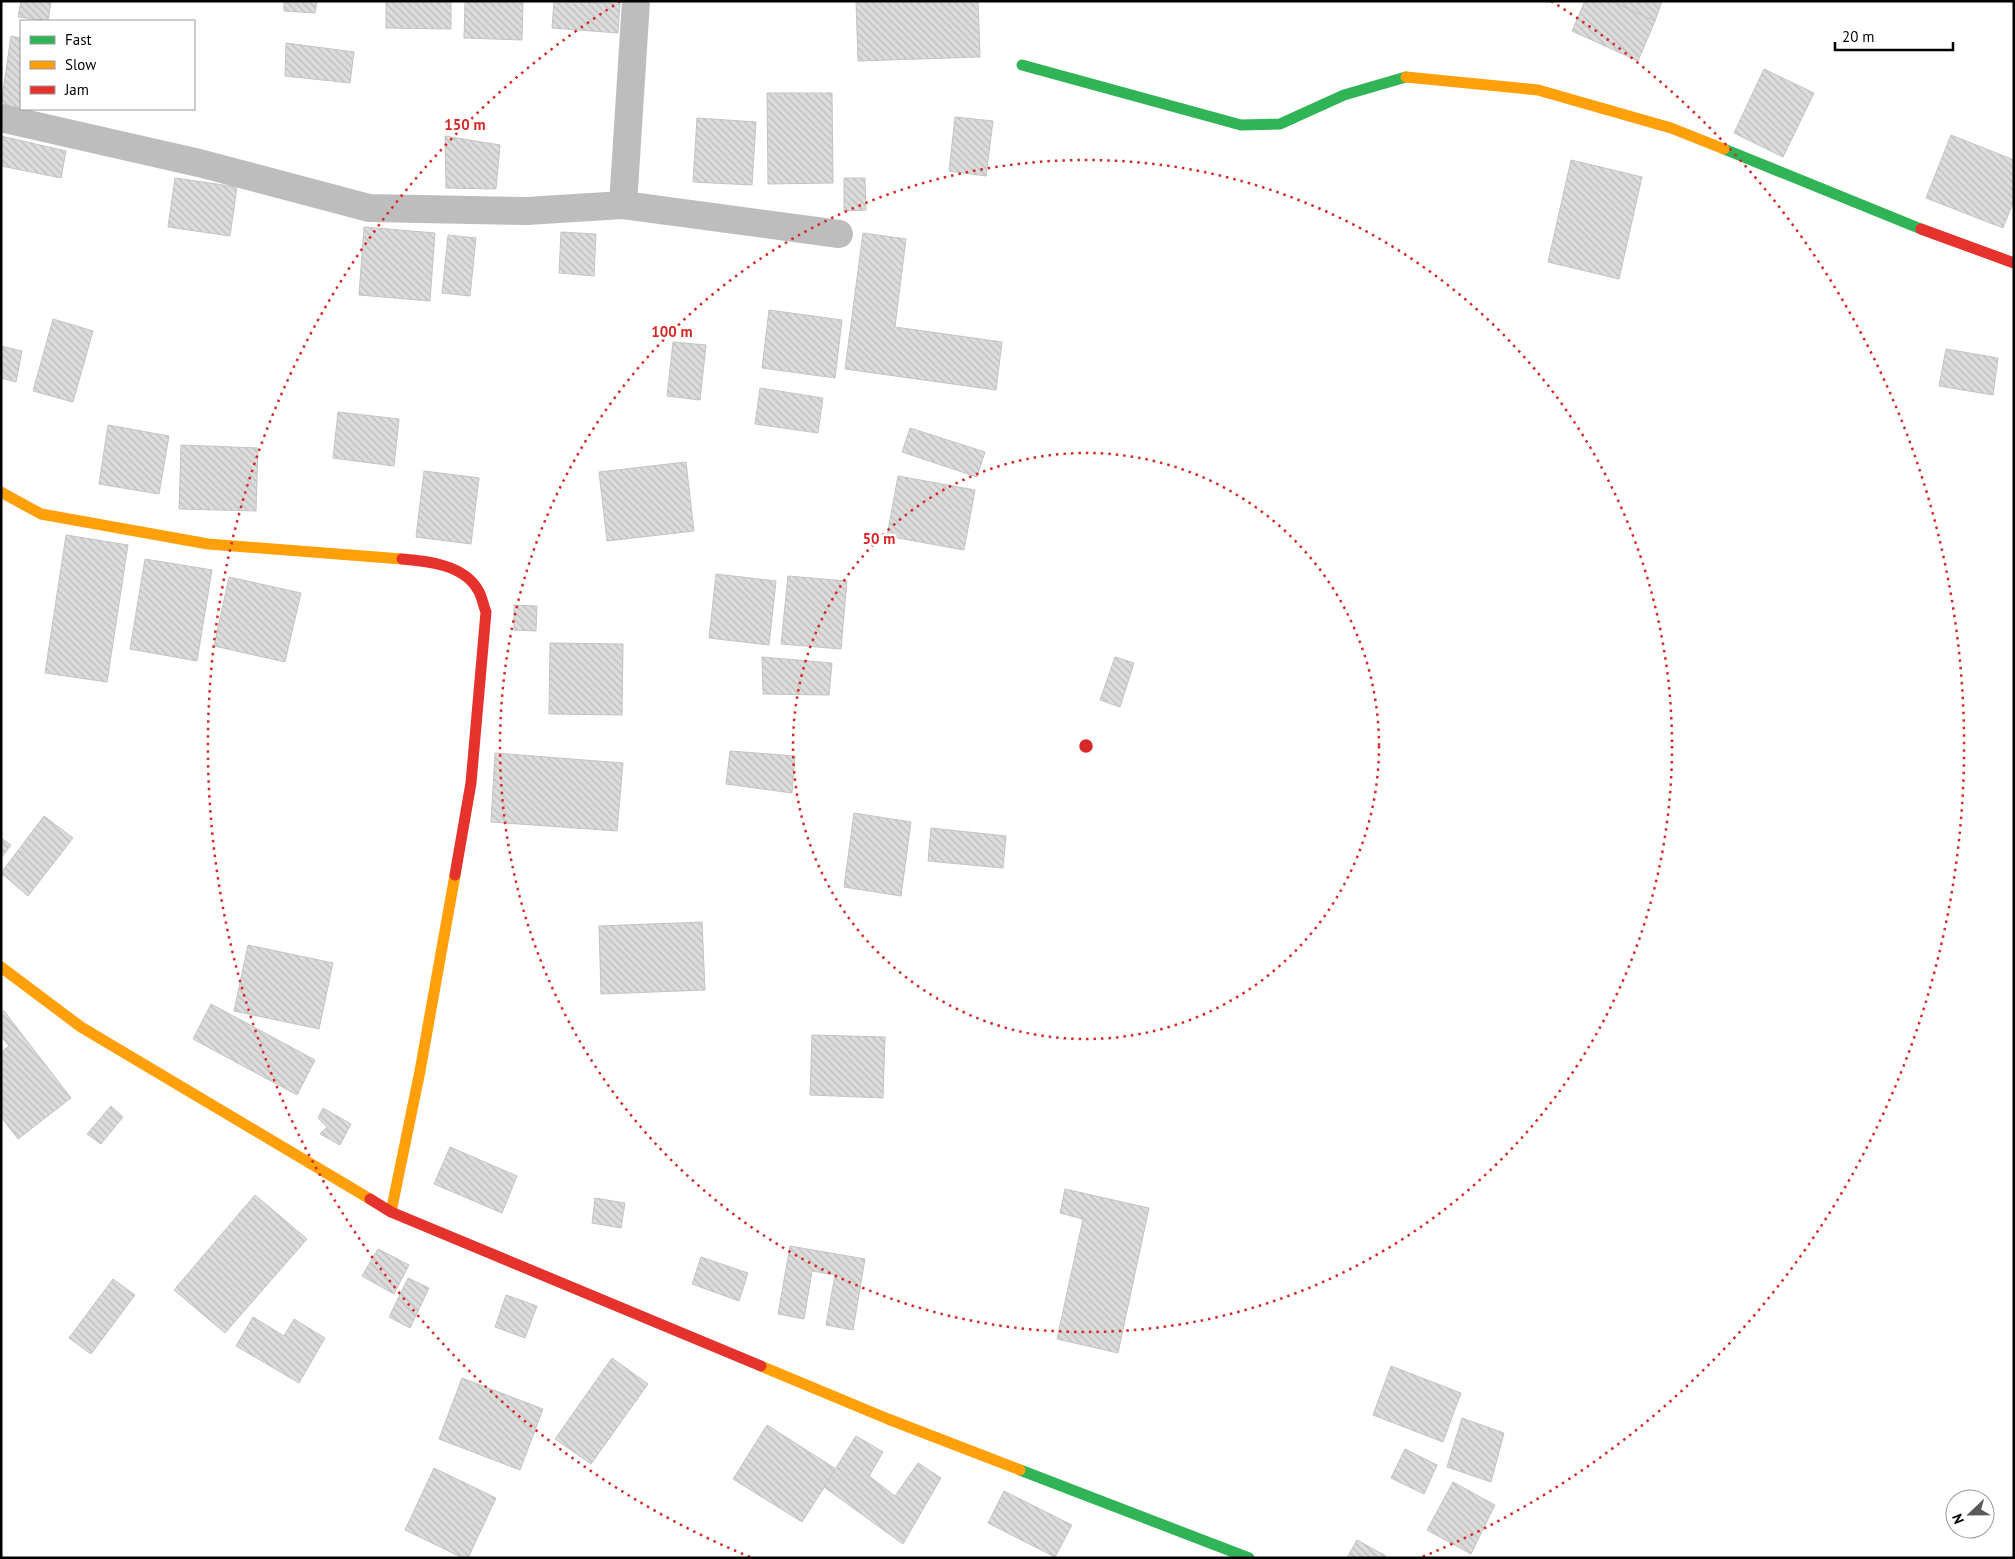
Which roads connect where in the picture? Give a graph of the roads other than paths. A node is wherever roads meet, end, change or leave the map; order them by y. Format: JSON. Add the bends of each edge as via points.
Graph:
{"nodes":[{"id":1,"x":636,"y":1,"type":"edge"},
{"id":2,"x":1022,"y":65,"type":"dead end"},
{"id":3,"x":1,"y":118,"type":"edge"},
{"id":4,"x":624,"y":204,"type":"junction"},
{"id":5,"x":840,"y":234,"type":"dead end"},
{"id":6,"x":2014,"y":263,"type":"edge"},
{"id":7,"x":1,"y":492,"type":"edge"},
{"id":8,"x":1,"y":967,"type":"edge"},
{"id":9,"x":391,"y":1212,"type":"junction"},
{"id":10,"x":1249,"y":1558,"type":"edge"}],
"edges":[{"from":1,"to":4,"type":"street"},
{"from":2,"to":6,"type":"street","via":[[1242,125],[1280,124],[1344,95],[1402,77],[1538,90],[1671,128],[1928,232]]},
{"from":3,"to":4,"type":"street","via":[[199,163],[369,208],[527,211]]},
{"from":4,"to":5,"type":"street"},
{"from":7,"to":9,"type":"street","via":[[41,514],[208,544],[422,561],[464,573],[478,590],[486,612],[471,784],[420,1071]]},
{"from":8,"to":9,"type":"street","via":[[81,1027]]},
{"from":9,"to":10,"type":"street","via":[[888,1419]]}]}
